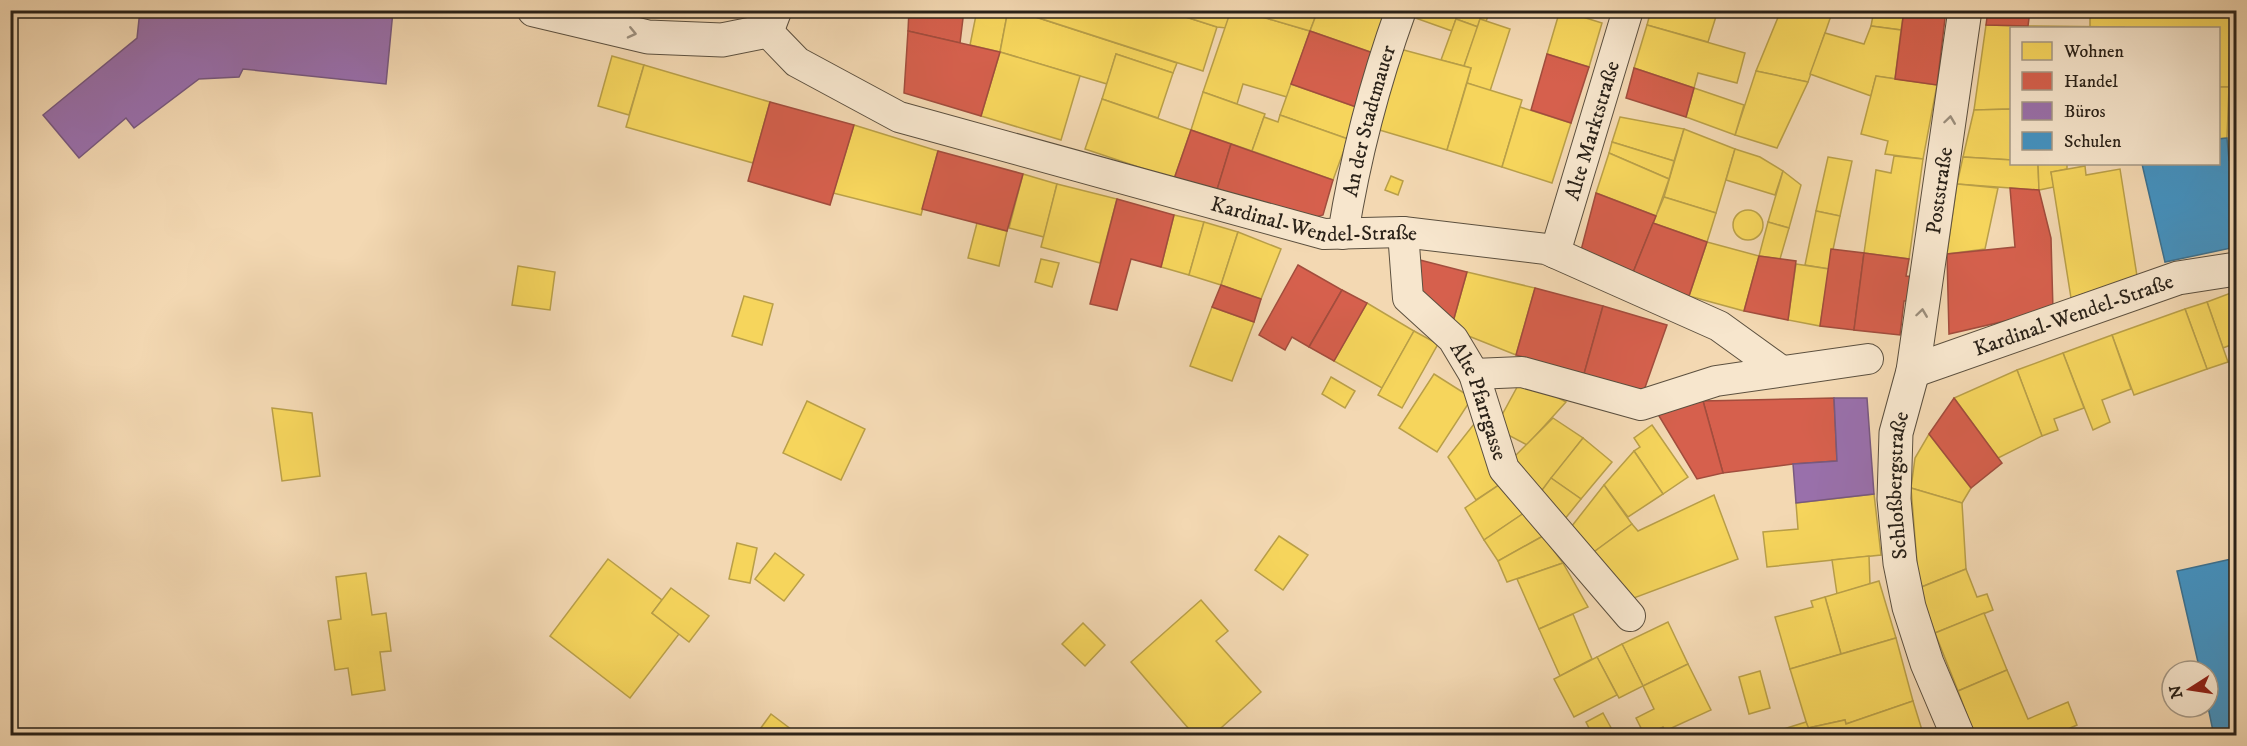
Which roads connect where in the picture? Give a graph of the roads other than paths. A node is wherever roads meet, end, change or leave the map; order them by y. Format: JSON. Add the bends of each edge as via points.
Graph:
{"nodes":[{"id":1,"x":534,"y":10,"type":"edge"},
{"id":2,"x":1401,"y":10,"type":"edge"},
{"id":3,"x":1628,"y":10,"type":"edge"},
{"id":4,"x":1965,"y":10,"type":"edge"},
{"id":5,"x":771,"y":21,"type":"edge"},
{"id":6,"x":1403,"y":232,"type":"junction"},
{"id":7,"x":1343,"y":234,"type":"junction"},
{"id":8,"x":1555,"y":253,"type":"junction"},
{"id":9,"x":2236,"y":269,"type":"edge"},
{"id":10,"x":1868,"y":359,"type":"dead end"},
{"id":11,"x":1780,"y":370,"type":"junction"},
{"id":12,"x":1913,"y":371,"type":"junction"},
{"id":13,"x":1474,"y":374,"type":"junction"},
{"id":14,"x":1630,"y":616,"type":"dead end"},
{"id":15,"x":1958,"y":735,"type":"edge"}],
"edges":[{"from":1,"to":5,"type":"street","one_way":true,"via":[[648,37],[722,40]]},
{"from":2,"to":7,"type":"street","name":"An der Stadtmauer","via":[[1368,119]]},
{"from":3,"to":8,"type":"street","name":"Alte Marktstraße"},
{"from":12,"to":4,"type":"street","name":"Poststraße","one_way":true},
{"from":5,"to":7,"type":"street","name":"Kardinal-Wendel-Straße","via":[[797,62],[899,117],[1324,234]]},
{"from":6,"to":7,"type":"street","name":"Kardinal-Wendel-Straße"},
{"from":6,"to":8,"type":"street","name":"Kardinal-Wendel-Straße"},
{"from":6,"to":13,"type":"street","name":"Alte Pfarrgasse","via":[[1408,298],[1453,339]]},
{"from":8,"to":11,"type":"street","name":"Kardinal-Wendel-Straße","via":[[1719,326]]},
{"from":9,"to":12,"type":"street","name":"Kardinal-Wendel-Straße","via":[[2178,278]]},
{"from":10,"to":11,"type":"street"},
{"from":11,"to":13,"type":"street","via":[[1716,381],[1641,405],[1522,372]]},
{"from":12,"to":15,"type":"street","name":"Schloßbergstraße","via":[[1896,433],[1894,500],[1900,563],[1909,607]]},
{"from":13,"to":14,"type":"street","name":"Alte Pfarrgasse","via":[[1504,470]]}]}
